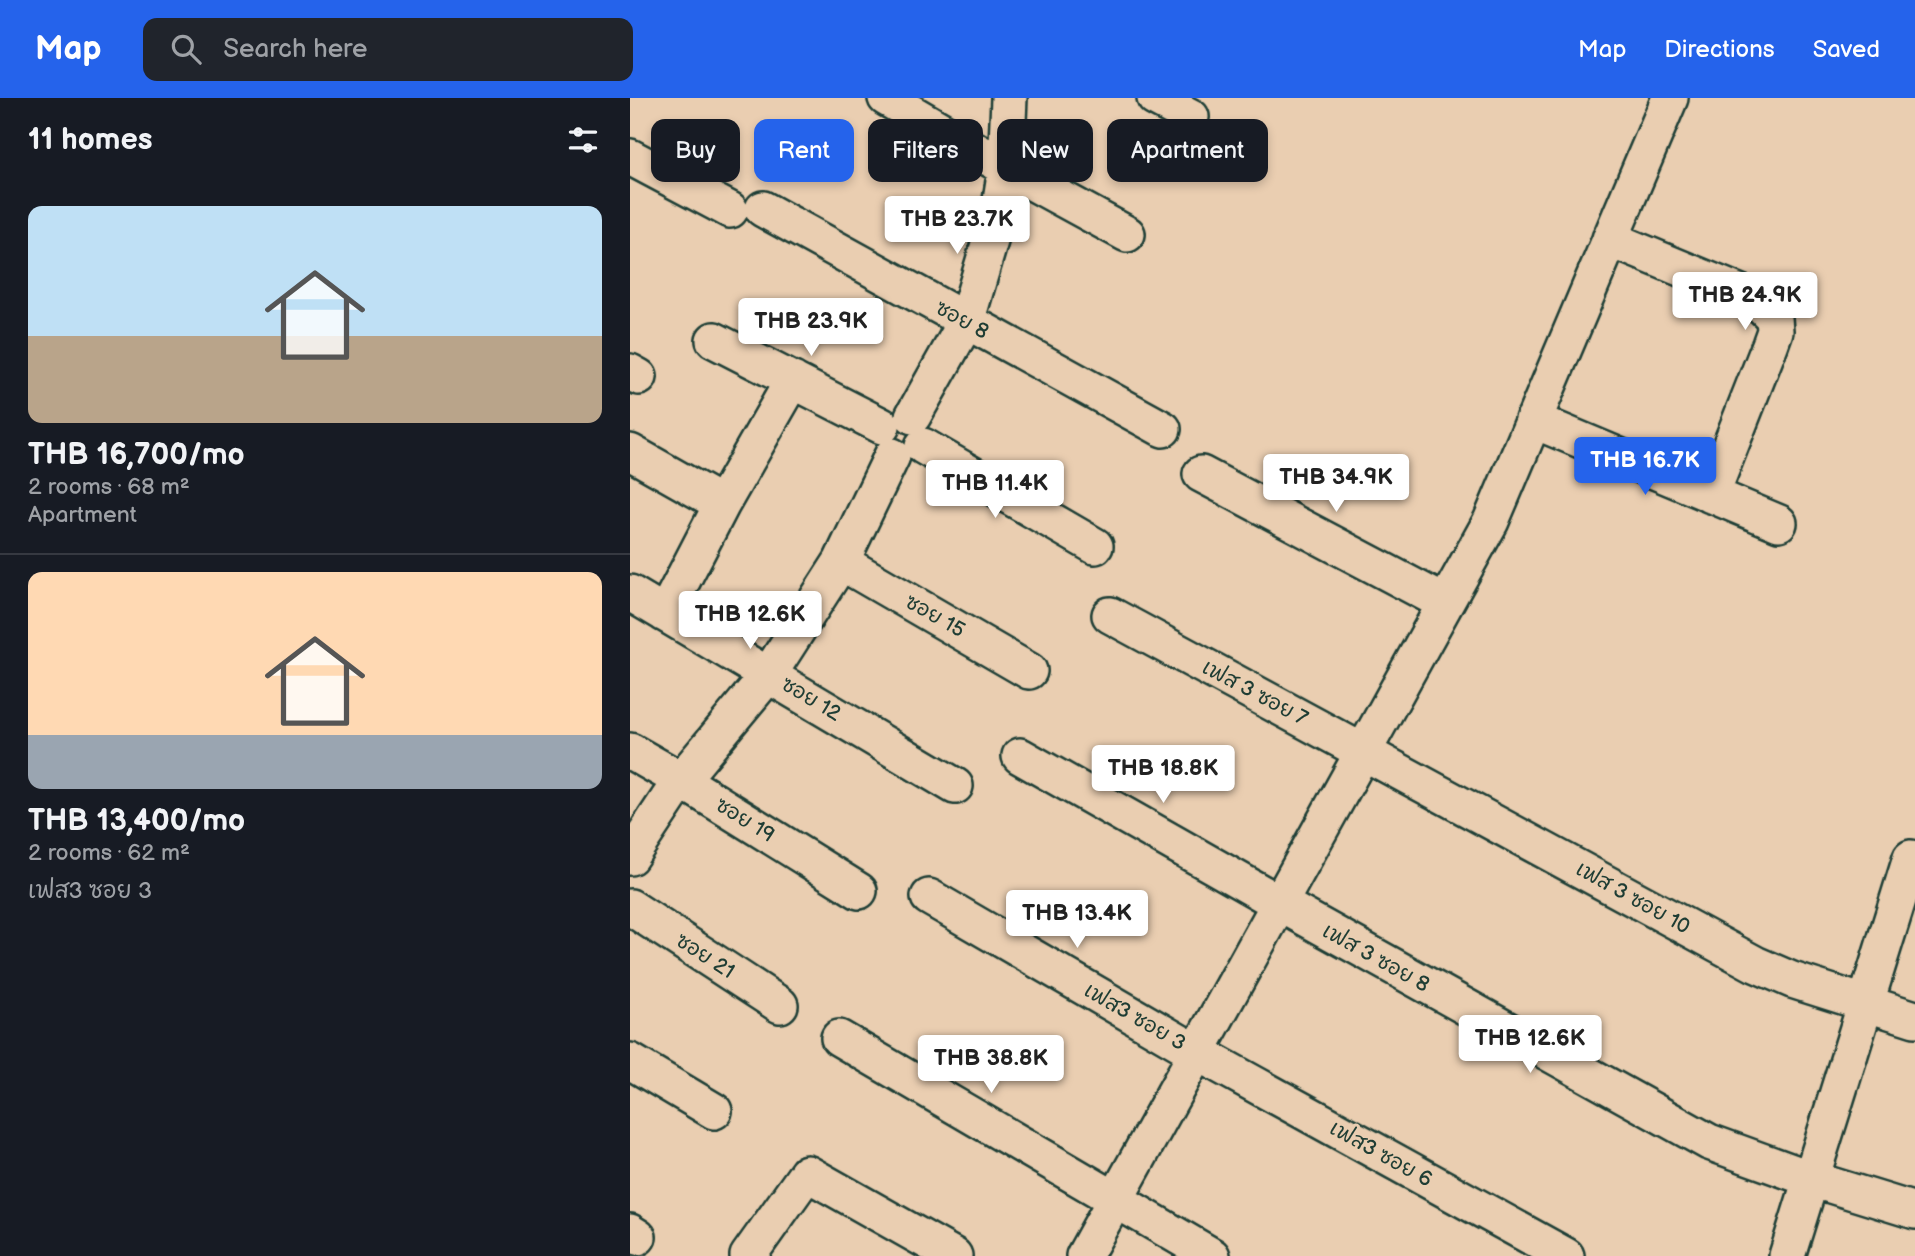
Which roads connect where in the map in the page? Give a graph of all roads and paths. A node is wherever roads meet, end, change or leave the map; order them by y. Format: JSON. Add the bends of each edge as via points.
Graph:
{"nodes":[{"id":1,"x":886,"y":98,"type":"edge"},
{"id":2,"x":1009,"y":98,"type":"edge"},
{"id":3,"x":1155,"y":98,"type":"edge"},
{"id":4,"x":1670,"y":98,"type":"edge"},
{"id":5,"x":1191,"y":117,"type":"dead end"},
{"id":6,"x":1008,"y":119,"type":"edge"},
{"id":7,"x":630,"y":157,"type":"edge"},
{"id":8,"x":997,"y":163,"type":"edge"},
{"id":9,"x":1004,"y":182,"type":"edge"},
{"id":10,"x":1032,"y":182,"type":"edge"},
{"id":11,"x":1127,"y":234,"type":"dead end"},
{"id":12,"x":1611,"y":239,"type":"junction"},
{"id":13,"x":966,"y":322,"type":"junction"},
{"id":14,"x":714,"y":340,"type":"dead end"},
{"id":15,"x":793,"y":380,"type":"junction"},
{"id":16,"x":1533,"y":420,"type":"junction"},
{"id":17,"x":1163,"y":429,"type":"dead end"},
{"id":18,"x":903,"y":436,"type":"junction"},
{"id":19,"x":630,"y":452,"type":"edge"},
{"id":20,"x":1201,"y":474,"type":"dead end"},
{"id":21,"x":1712,"y":495,"type":"junction"},
{"id":22,"x":722,"y":504,"type":"junction"},
{"id":23,"x":1779,"y":523,"type":"dead end"},
{"id":24,"x":1095,"y":546,"type":"dead end"},
{"id":25,"x":841,"y":562,"type":"junction"},
{"id":26,"x":630,"y":593,"type":"edge"},
{"id":27,"x":1445,"y":603,"type":"junction"},
{"id":28,"x":665,"y":614,"type":"junction"},
{"id":29,"x":1110,"y":615,"type":"dead end"},
{"id":30,"x":1029,"y":671,"type":"dead end"},
{"id":31,"x":769,"y":674,"type":"junction"},
{"id":32,"x":630,"y":751,"type":"edge"},
{"id":33,"x":1363,"y":751,"type":"junction"},
{"id":34,"x":1020,"y":756,"type":"dead end"},
{"id":35,"x":681,"y":780,"type":"junction"},
{"id":36,"x":955,"y":786,"type":"dead end"},
{"id":37,"x":630,"y":858,"type":"edge"},
{"id":38,"x":1911,"y":858,"type":"dead end"},
{"id":39,"x":859,"y":891,"type":"dead end"},
{"id":40,"x":929,"y":897,"type":"dead end"},
{"id":41,"x":1279,"y":903,"type":"junction"},
{"id":42,"x":630,"y":907,"type":"edge"},
{"id":43,"x":1865,"y":1003,"type":"junction"},
{"id":44,"x":780,"y":1005,"type":"dead end"},
{"id":45,"x":1915,"y":1019,"type":"edge"},
{"id":46,"x":839,"y":1038,"type":"dead end"},
{"id":47,"x":1196,"y":1052,"type":"junction"},
{"id":48,"x":630,"y":1061,"type":"edge"},
{"id":49,"x":713,"y":1111,"type":"dead end"},
{"id":50,"x":1811,"y":1179,"type":"junction"},
{"id":51,"x":1114,"y":1201,"type":"junction"},
{"id":52,"x":1915,"y":1211,"type":"edge"},
{"id":53,"x":748,"y":1256,"type":"edge"},
{"id":54,"x":954,"y":1256,"type":"edge"},
{"id":55,"x":1084,"y":1256,"type":"edge"},
{"id":56,"x":1212,"y":1256,"type":"edge"},
{"id":57,"x":1566,"y":1256,"type":"edge"},
{"id":58,"x":1787,"y":1256,"type":"edge"}],
"edges":[{"from":1,"to":8,"type":"street"},
{"from":2,"to":6,"type":"street"},
{"from":3,"to":5,"type":"street"},
{"from":4,"to":12,"type":"street"},
{"from":7,"to":13,"type":"street","name":"ซอย 8","via":[[746,210]]},
{"from":9,"to":13,"type":"street"},
{"from":10,"to":11,"type":"street"},
{"from":12,"to":16,"type":"street"},
{"from":12,"to":21,"type":"street","via":[[1755,299],[1773,318],[1775,331]]},
{"from":13,"to":17,"type":"street","name":"ซอย 8"},
{"from":13,"to":18,"type":"street"},
{"from":14,"to":15,"type":"street"},
{"from":15,"to":18,"type":"street"},
{"from":15,"to":22,"type":"street"},
{"from":16,"to":21,"type":"street"},
{"from":16,"to":27,"type":"street","via":[[1491,521]]},
{"from":18,"to":24,"type":"street"},
{"from":18,"to":25,"type":"street"},
{"from":19,"to":22,"type":"street"},
{"from":20,"to":27,"type":"street"},
{"from":21,"to":23,"type":"street"},
{"from":22,"to":28,"type":"street"},
{"from":25,"to":30,"type":"street","name":"ซอย 15"},
{"from":25,"to":31,"type":"street"},
{"from":26,"to":28,"type":"street","name":"ซอย 12"},
{"from":27,"to":33,"type":"street"},
{"from":28,"to":31,"type":"street","name":"ซอย 12"},
{"from":29,"to":33,"type":"street","name":"เฟส 3 ซอย 7"},
{"from":31,"to":35,"type":"street"},
{"from":31,"to":36,"type":"street","name":"ซอย 12"},
{"from":32,"to":35,"type":"street","name":"ซอย 19"},
{"from":33,"to":41,"type":"street"},
{"from":33,"to":43,"type":"street","name":"เฟส 3 ซอย 10","via":[[1755,964]]},
{"from":34,"to":41,"type":"street","name":"เฟส 3 ซอย 8"},
{"from":35,"to":37,"type":"street"},
{"from":35,"to":39,"type":"street","name":"ซอย 19"},
{"from":38,"to":43,"type":"street"},
{"from":40,"to":47,"type":"street","name":"เฟส3 ซอย 3"},
{"from":41,"to":47,"type":"street"},
{"from":41,"to":50,"type":"street","name":"เฟส 3 ซอย 8","via":[[1709,1142]]},
{"from":42,"to":44,"type":"street","name":"ซอย 21"},
{"from":43,"to":45,"type":"street","name":"เฟส 3 ซอย 10"},
{"from":43,"to":50,"type":"street"},
{"from":46,"to":51,"type":"street"},
{"from":47,"to":51,"type":"street"},
{"from":47,"to":57,"type":"street","name":"เฟส3 ซอย 6"},
{"from":48,"to":49,"type":"street"},
{"from":50,"to":52,"type":"street","name":"เฟส 3 ซอย 8"},
{"from":50,"to":58,"type":"street"},
{"from":51,"to":55,"type":"street"},
{"from":51,"to":56,"type":"street"},
{"from":53,"to":54,"type":"street","via":[[807,1174]]}]}
